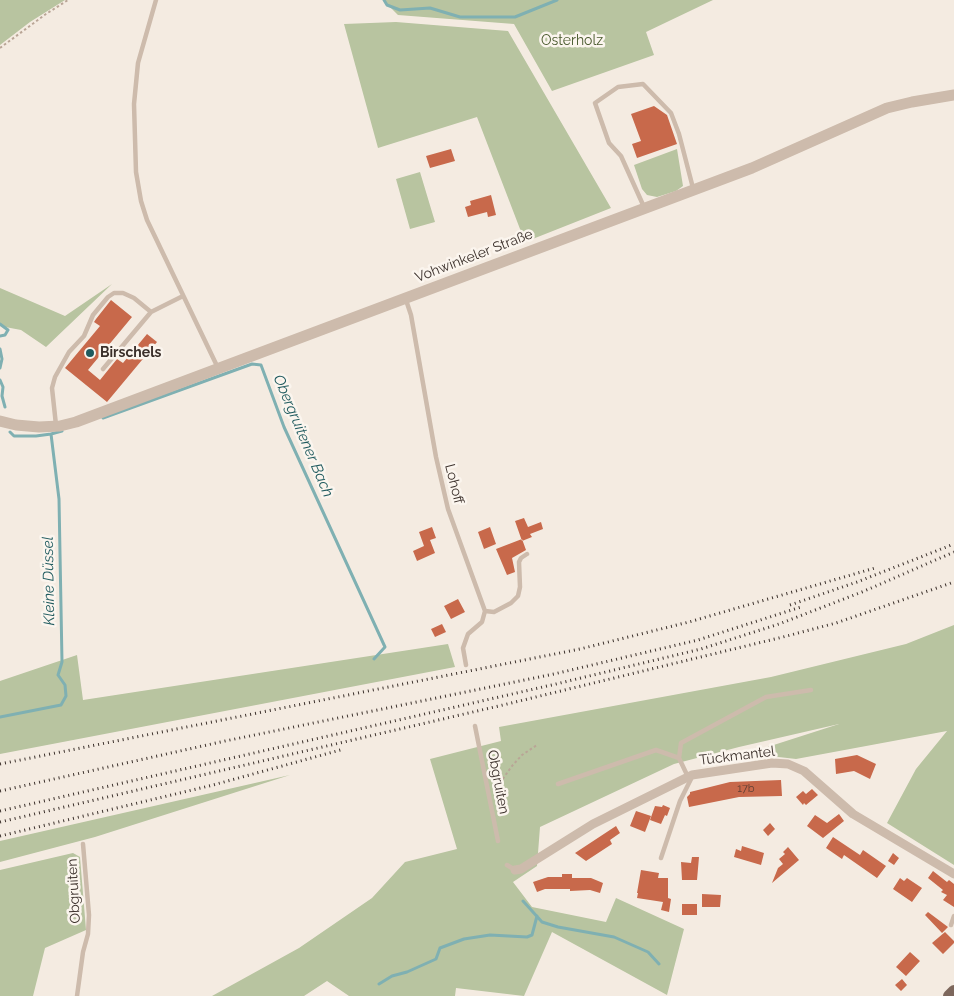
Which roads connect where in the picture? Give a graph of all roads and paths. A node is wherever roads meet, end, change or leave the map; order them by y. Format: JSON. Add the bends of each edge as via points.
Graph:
{"nodes":[{"id":1,"x":68,"y":0,"type":"edge"},
{"id":2,"x":156,"y":0,"type":"edge"},
{"id":3,"x":0,"y":48,"type":"edge"},
{"id":4,"x":954,"y":95,"type":"edge"},
{"id":5,"x":693,"y":190,"type":"junction"},
{"id":6,"x":644,"y":207,"type":"junction"},
{"id":7,"x":183,"y":296,"type":"junction"},
{"id":8,"x":405,"y":298,"type":"junction"},
{"id":9,"x":151,"y":312,"type":"junction"},
{"id":10,"x":103,"y":369,"type":"dead end"},
{"id":11,"x":219,"y":369,"type":"junction"},
{"id":12,"x":0,"y":421,"type":"edge"},
{"id":13,"x":56,"y":426,"type":"junction"},
{"id":14,"x":527,"y":554,"type":"dead end"},
{"id":15,"x":485,"y":611,"type":"junction"},
{"id":16,"x":466,"y":666,"type":"dead end"},
{"id":17,"x":811,"y":690,"type":"dead end"},
{"id":18,"x":475,"y":726,"type":"dead end"},
{"id":19,"x":537,"y":745,"type":"dead end"},
{"id":20,"x":679,"y":758,"type":"junction"},
{"id":21,"x":690,"y":776,"type":"junction"},
{"id":22,"x":558,"y":784,"type":"dead end"},
{"id":23,"x":489,"y":800,"type":"junction"},
{"id":24,"x":498,"y":841,"type":"dead end"},
{"id":25,"x":83,"y":844,"type":"dead end"},
{"id":26,"x":661,"y":858,"type":"dead end"},
{"id":27,"x":511,"y":867,"type":"dead end"},
{"id":28,"x":954,"y":874,"type":"edge"},
{"id":29,"x":954,"y":916,"type":"edge"},
{"id":30,"x":951,"y":925,"type":"dead end"},
{"id":31,"x":954,"y":991,"type":"edge"},
{"id":32,"x":77,"y":996,"type":"edge"},
{"id":33,"x":949,"y":996,"type":"edge"}],
"edges":[{"from":1,"to":3,"type":"path"},
{"from":2,"to":7,"type":"lane","via":[[138,63],[134,104],[136,172],[147,220]]},
{"from":4,"to":5,"type":"street","name":"Vohwinkeler Straße","via":[[887,108],[752,168]]},
{"from":5,"to":6,"type":"street","name":"Vohwinkeler Straße"},
{"from":5,"to":6,"type":"lane","via":[[671,113],[643,84],[618,87],[595,103],[609,143],[621,156]]},
{"from":6,"to":8,"type":"street","name":"Vohwinkeler Straße"},
{"from":7,"to":9,"type":"lane"},
{"from":7,"to":11,"type":"lane"},
{"from":8,"to":11,"type":"street","name":"Vohwinkeler Straße"},
{"from":8,"to":15,"type":"lane","name":"Lohoff","via":[[448,509]]},
{"from":9,"to":10,"type":"lane"},
{"from":9,"to":13,"type":"lane","via":[[123,292],[108,297],[93,315],[84,336],[69,352],[55,377],[52,388]]},
{"from":11,"to":13,"type":"street","name":"Vohwinkeler Straße","via":[[76,422]]},
{"from":12,"to":13,"type":"street","name":"Vohwinkeler Straße","via":[[29,427]]},
{"from":14,"to":15,"type":"lane","via":[[519,562],[518,596],[494,612]]},
{"from":15,"to":16,"type":"lane","via":[[482,622],[468,634],[463,648]]},
{"from":17,"to":20,"type":"lane","via":[[766,697],[681,743]]},
{"from":18,"to":23,"type":"lane","name":"Obgruiten"},
{"from":19,"to":23,"type":"path","via":[[512,766]]},
{"from":20,"to":21,"type":"lane"},
{"from":20,"to":22,"type":"lane","via":[[656,750]]},
{"from":21,"to":26,"type":"lane"},
{"from":21,"to":27,"type":"street","name":"Tückmantel","via":[[593,824],[521,869]]},
{"from":21,"to":28,"type":"street","name":"Tückmantel","via":[[772,763],[788,764],[804,771],[853,814]]},
{"from":23,"to":24,"type":"lane","name":"Obgruiten"},
{"from":25,"to":32,"type":"lane","name":"Obgruiten","via":[[89,915]]},
{"from":29,"to":30,"type":"lane"},
{"from":31,"to":33,"type":"main road"}]}
